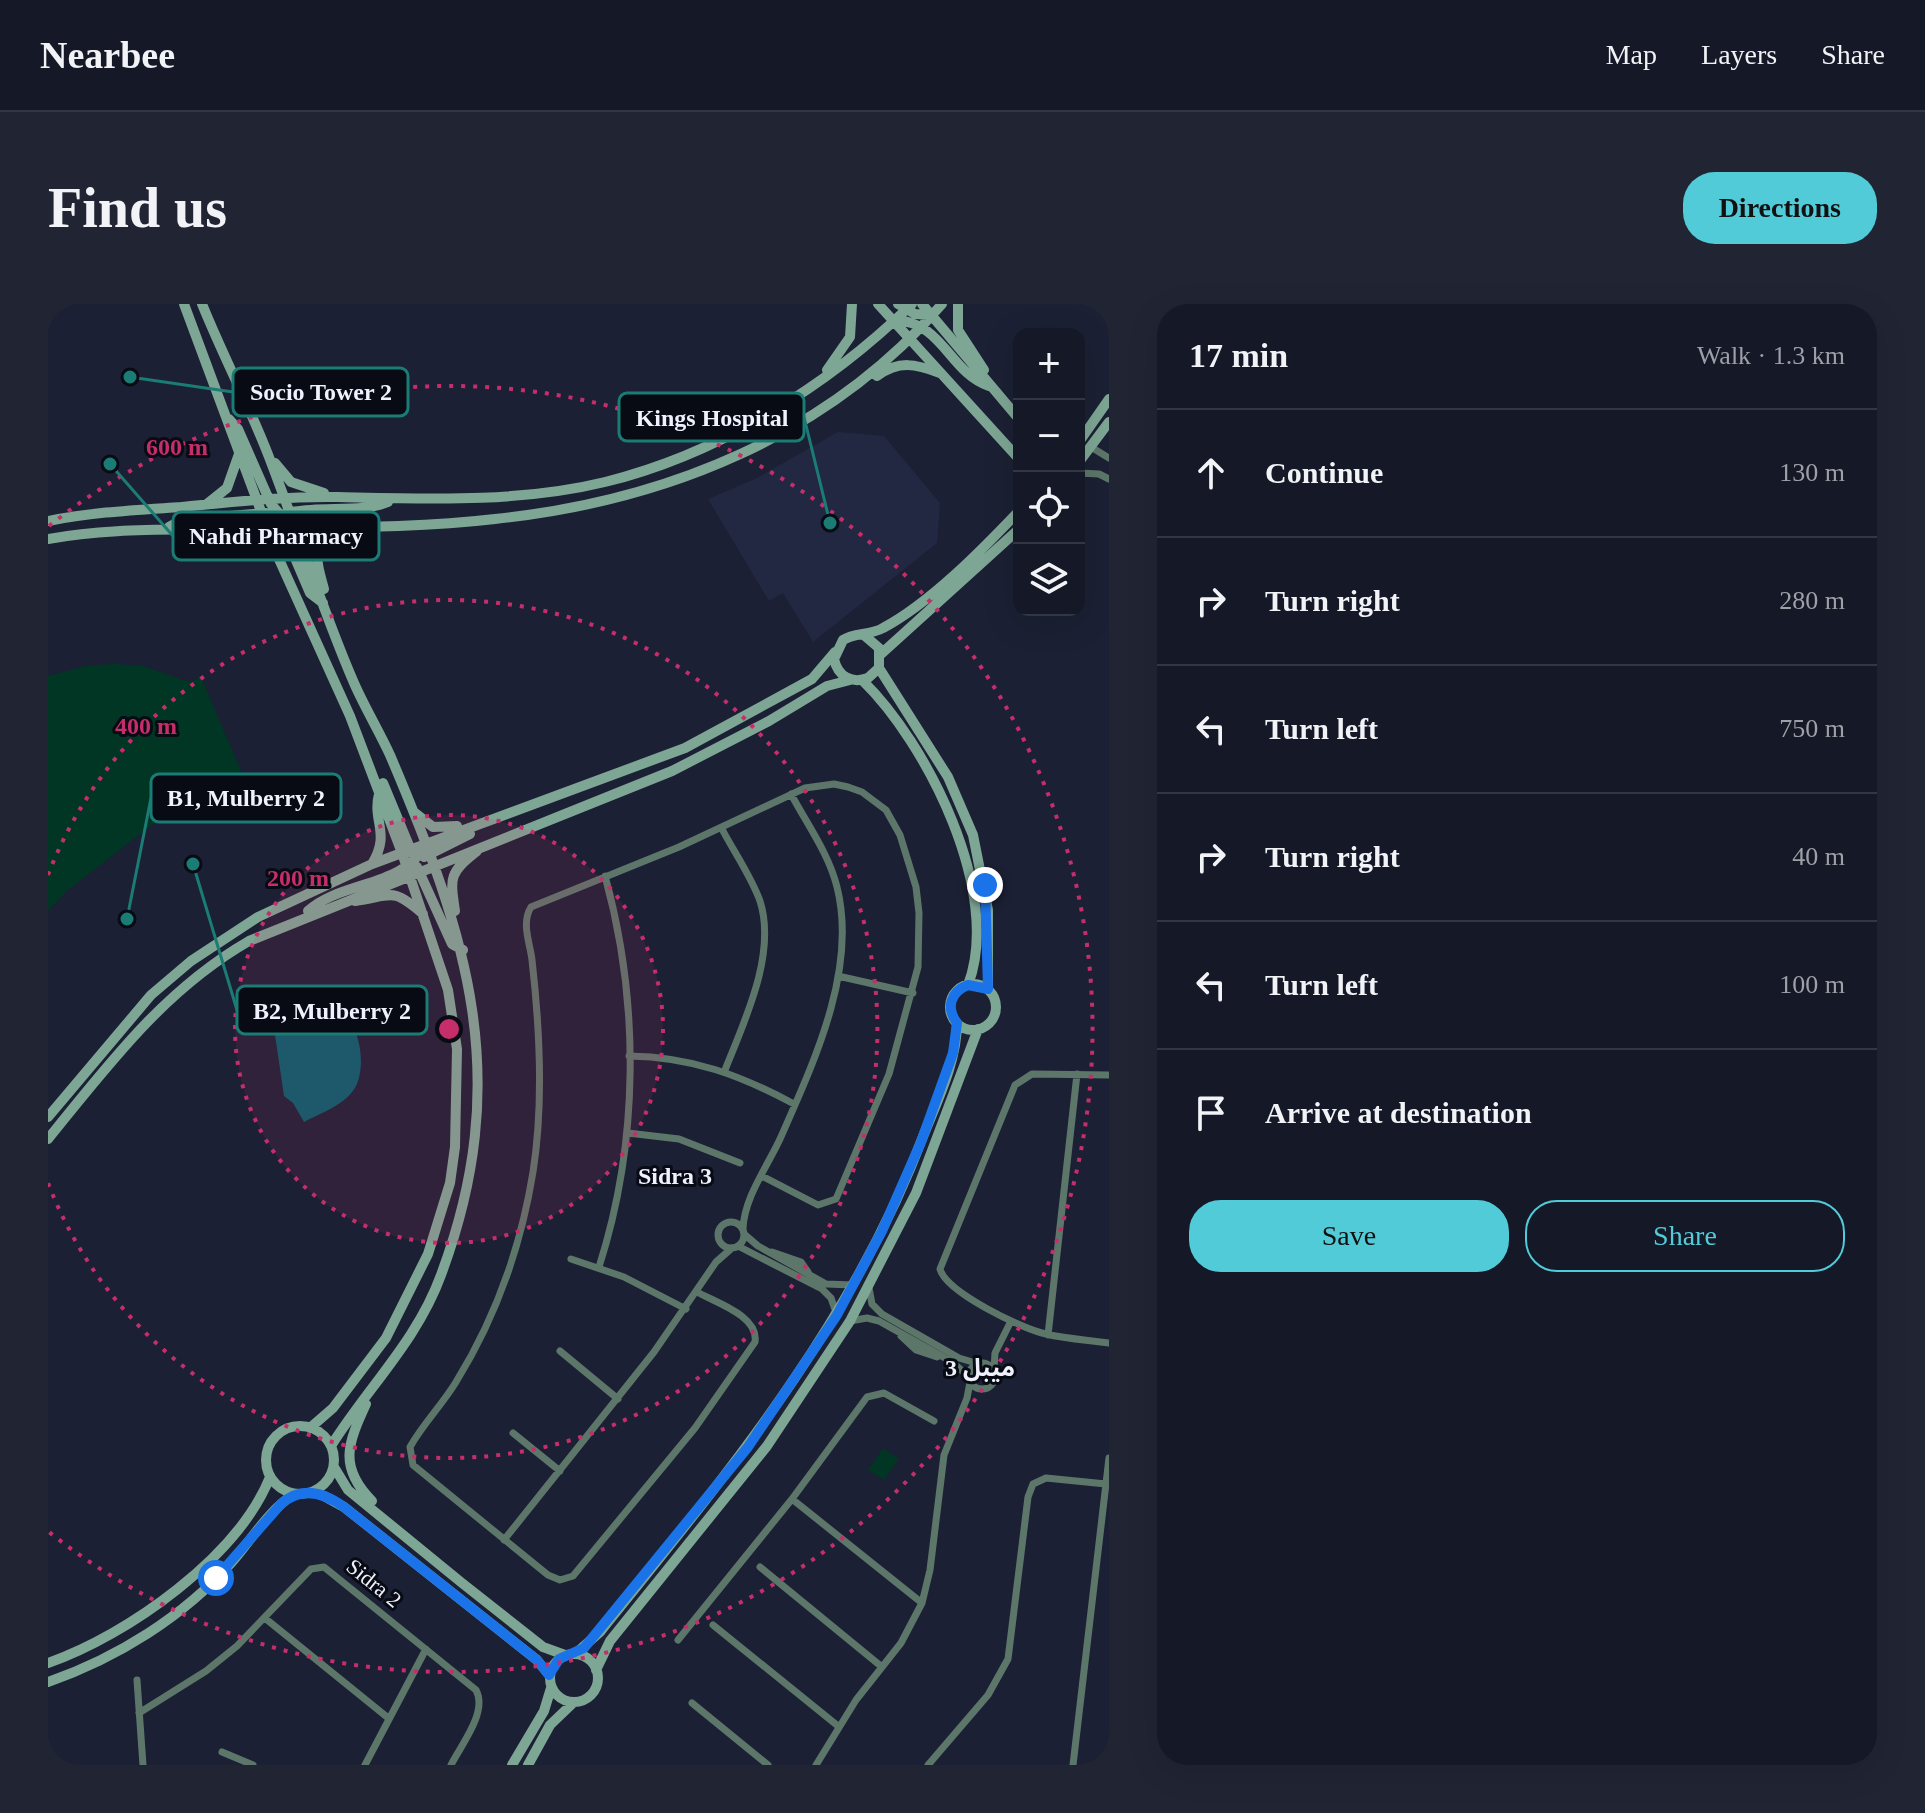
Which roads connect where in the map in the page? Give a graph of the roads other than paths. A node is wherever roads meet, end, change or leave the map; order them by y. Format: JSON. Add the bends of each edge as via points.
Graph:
{"nodes":[{"id":1,"x":184,"y":304,"type":"edge"},
{"id":2,"x":202,"y":304,"type":"edge"},
{"id":3,"x":852,"y":304,"type":"edge"},
{"id":4,"x":878,"y":304,"type":"edge"},
{"id":5,"x":942,"y":304,"type":"edge"},
{"id":6,"x":958,"y":304,"type":"edge"},
{"id":7,"x":917,"y":312,"type":"edge"},
{"id":8,"x":895,"y":320,"type":"junction"},
{"id":9,"x":908,"y":335,"type":"junction"},
{"id":10,"x":942,"y":374,"type":"junction"},
{"id":11,"x":821,"y":379,"type":"junction"},
{"id":12,"x":991,"y":387,"type":"junction"},
{"id":13,"x":847,"y":393,"type":"junction"},
{"id":14,"x":1109,"y":399,"type":"edge"},
{"id":15,"x":1013,"y":412,"type":"edge"},
{"id":16,"x":227,"y":418,"type":"junction"},
{"id":17,"x":1109,"y":422,"type":"edge"},
{"id":18,"x":1090,"y":427,"type":"junction"},
{"id":19,"x":1085,"y":430,"type":"edge"},
{"id":20,"x":1085,"y":434,"type":"edge"},
{"id":21,"x":1091,"y":447,"type":"junction"},
{"id":22,"x":1013,"y":452,"type":"edge"},
{"id":23,"x":239,"y":454,"type":"junction"},
{"id":24,"x":268,"y":454,"type":"junction"},
{"id":25,"x":1085,"y":454,"type":"edge"},
{"id":26,"x":1109,"y":458,"type":"edge"},
{"id":27,"x":1085,"y":473,"type":"edge"},
{"id":28,"x":1109,"y":479,"type":"edge"},
{"id":29,"x":341,"y":497,"type":"junction"},
{"id":30,"x":284,"y":498,"type":"junction"},
{"id":31,"x":256,"y":500,"type":"junction"},
{"id":32,"x":394,"y":500,"type":"junction"},
{"id":33,"x":207,"y":504,"type":"junction"},
{"id":34,"x":275,"y":513,"type":"junction"},
{"id":35,"x":1013,"y":517,"type":"edge"},
{"id":36,"x":48,"y":521,"type":"edge"},
{"id":37,"x":294,"y":525,"type":"junction"},
{"id":38,"x":343,"y":525,"type":"junction"},
{"id":39,"x":266,"y":526,"type":"junction"},
{"id":40,"x":167,"y":528,"type":"junction"},
{"id":41,"x":210,"y":529,"type":"junction"},
{"id":42,"x":1013,"y":534,"type":"edge"},
{"id":43,"x":48,"y":539,"type":"edge"},
{"id":44,"x":278,"y":557,"type":"junction"},
{"id":45,"x":323,"y":603,"type":"junction"},
{"id":46,"x":865,"y":636,"type":"junction"},
{"id":47,"x":835,"y":652,"type":"junction"},
{"id":48,"x":881,"y":654,"type":"junction"},
{"id":49,"x":879,"y":668,"type":"junction"},
{"id":50,"x":856,"y":680,"type":"junction"},
{"id":51,"x":366,"y":759,"type":"junction"},
{"id":52,"x":380,"y":793,"type":"junction"},
{"id":53,"x":791,"y":794,"type":"junction"},
{"id":54,"x":410,"y":807,"type":"junction"},
{"id":55,"x":494,"y":818,"type":"junction"},
{"id":56,"x":722,"y":829,"type":"junction"},
{"id":57,"x":488,"y":843,"type":"junction"},
{"id":58,"x":415,"y":860,"type":"junction"},
{"id":59,"x":372,"y":864,"type":"junction"},
{"id":60,"x":433,"y":865,"type":"junction"},
{"id":61,"x":605,"y":876,"type":"junction"},
{"id":62,"x":345,"y":899,"type":"junction"},
{"id":63,"x":305,"y":915,"type":"junction"},
{"id":64,"x":424,"y":915,"type":"junction"},
{"id":65,"x":453,"y":921,"type":"junction"},
{"id":66,"x":463,"y":950,"type":"junction"},
{"id":67,"x":838,"y":976,"type":"junction"},
{"id":68,"x":968,"y":985,"type":"junction"},
{"id":69,"x":988,"y":989,"type":"junction"},
{"id":70,"x":913,"y":993,"type":"junction"},
{"id":71,"x":957,"y":1023,"type":"junction"},
{"id":72,"x":978,"y":1029,"type":"junction"},
{"id":73,"x":629,"y":1056,"type":"junction"},
{"id":74,"x":725,"y":1070,"type":"junction"},
{"id":75,"x":1077,"y":1074,"type":"junction"},
{"id":76,"x":1109,"y":1075,"type":"edge"},
{"id":77,"x":794,"y":1104,"type":"junction"},
{"id":78,"x":48,"y":1117,"type":"edge"},
{"id":79,"x":628,"y":1133,"type":"junction"},
{"id":80,"x":48,"y":1139,"type":"edge"},
{"id":81,"x":740,"y":1163,"type":"dead end"},
{"id":82,"x":762,"y":1176,"type":"junction"},
{"id":83,"x":746,"y":1207,"type":"junction"},
{"id":84,"x":731,"y":1222,"type":"junction"},
{"id":85,"x":744,"y":1231,"type":"junction"},
{"id":86,"x":720,"y":1241,"type":"junction"},
{"id":87,"x":735,"y":1247,"type":"junction"},
{"id":88,"x":571,"y":1259,"type":"dead end"},
{"id":89,"x":716,"y":1262,"type":"junction"},
{"id":90,"x":599,"y":1267,"type":"junction"},
{"id":91,"x":855,"y":1284,"type":"junction"},
{"id":92,"x":869,"y":1288,"type":"junction"},
{"id":93,"x":697,"y":1292,"type":"junction"},
{"id":94,"x":686,"y":1309,"type":"junction"},
{"id":95,"x":837,"y":1315,"type":"junction"},
{"id":96,"x":850,"y":1321,"type":"junction"},
{"id":97,"x":1011,"y":1321,"type":"junction"},
{"id":98,"x":1048,"y":1335,"type":"junction"},
{"id":99,"x":1109,"y":1343,"type":"edge"},
{"id":100,"x":998,"y":1347,"type":"junction"},
{"id":101,"x":560,"y":1351,"type":"dead end"},
{"id":102,"x":978,"y":1363,"type":"junction"},
{"id":103,"x":994,"y":1369,"type":"junction"},
{"id":104,"x":969,"y":1379,"type":"junction"},
{"id":105,"x":980,"y":1389,"type":"junction"},
{"id":106,"x":371,"y":1391,"type":"junction"},
{"id":107,"x":618,"y":1399,"type":"junction"},
{"id":108,"x":965,"y":1403,"type":"junction"},
{"id":109,"x":934,"y":1421,"type":"dead end"},
{"id":110,"x":310,"y":1428,"type":"junction"},
{"id":111,"x":513,"y":1433,"type":"dead end"},
{"id":112,"x":331,"y":1446,"type":"junction"},
{"id":113,"x":1109,"y":1458,"type":"edge"},
{"id":114,"x":334,"y":1467,"type":"junction"},
{"id":115,"x":560,"y":1471,"type":"junction"},
{"id":116,"x":270,"y":1477,"type":"junction"},
{"id":117,"x":1106,"y":1484,"type":"junction"},
{"id":118,"x":315,"y":1491,"type":"junction"},
{"id":119,"x":294,"y":1494,"type":"junction"},
{"id":120,"x":792,"y":1499,"type":"junction"},
{"id":121,"x":388,"y":1522,"type":"junction"},
{"id":122,"x":504,"y":1540,"type":"junction"},
{"id":123,"x":760,"y":1567,"type":"dead end"},
{"id":124,"x":922,"y":1603,"type":"junction"},
{"id":125,"x":266,"y":1619,"type":"junction"},
{"id":126,"x":713,"y":1625,"type":"dead end"},
{"id":127,"x":678,"y":1640,"type":"dead end"},
{"id":128,"x":426,"y":1649,"type":"junction"},
{"id":129,"x":570,"y":1655,"type":"junction"},
{"id":130,"x":48,"y":1663,"type":"edge"},
{"id":131,"x":882,"y":1667,"type":"junction"},
{"id":132,"x":596,"y":1670,"type":"junction"},
{"id":133,"x":549,"y":1675,"type":"junction"},
{"id":134,"x":137,"y":1680,"type":"dead end"},
{"id":135,"x":48,"y":1682,"type":"edge"},
{"id":136,"x":551,"y":1688,"type":"junction"},
{"id":137,"x":573,"y":1703,"type":"junction"},
{"id":138,"x":692,"y":1703,"type":"dead end"},
{"id":139,"x":139,"y":1713,"type":"junction"},
{"id":140,"x":387,"y":1717,"type":"junction"},
{"id":141,"x":838,"y":1726,"type":"junction"},
{"id":142,"x":222,"y":1752,"type":"dead end"},
{"id":143,"x":143,"y":1765,"type":"edge"},
{"id":144,"x":253,"y":1765,"type":"edge"},
{"id":145,"x":365,"y":1765,"type":"edge"},
{"id":146,"x":451,"y":1765,"type":"edge"},
{"id":147,"x":512,"y":1765,"type":"edge"},
{"id":148,"x":528,"y":1765,"type":"edge"},
{"id":149,"x":768,"y":1765,"type":"edge"},
{"id":150,"x":816,"y":1765,"type":"edge"},
{"id":151,"x":928,"y":1765,"type":"edge"},
{"id":152,"x":1073,"y":1765,"type":"edge"}],
"edges":[{"from":1,"to":16,"type":"street"},
{"from":2,"to":24,"type":"street"},
{"from":3,"to":11,"type":"street","via":[[850,337]]},
{"from":4,"to":8,"type":"street"},
{"from":5,"to":7,"type":"street"},
{"from":6,"to":12,"type":"street","via":[[958,330]]},
{"from":7,"to":8,"type":"street"},
{"from":7,"to":9,"type":"street"},
{"from":7,"to":12,"type":"street","via":[[972,378]]},
{"from":8,"to":9,"type":"street"},
{"from":8,"to":11,"type":"street"},
{"from":9,"to":10,"type":"street"},
{"from":9,"to":13,"type":"street"},
{"from":10,"to":13,"type":"street","via":[[914,364],[897,365]]},
{"from":10,"to":22,"type":"street"},
{"from":11,"to":32,"type":"street","via":[[736,431],[640,472],[566,489]]},
{"from":12,"to":15,"type":"street"},
{"from":13,"to":38,"type":"street","via":[[736,459],[663,485],[496,519]]},
{"from":14,"to":18,"type":"street"},
{"from":16,"to":23,"type":"street"},
{"from":16,"to":34,"type":"street","via":[[238,429]]},
{"from":17,"to":21,"type":"street"},
{"from":18,"to":19,"type":"street"},
{"from":18,"to":20,"type":"street"},
{"from":21,"to":25,"type":"street"},
{"from":21,"to":26,"type":"street"},
{"from":23,"to":31,"type":"street"},
{"from":23,"to":33,"type":"street","via":[[227,488]]},
{"from":24,"to":29,"type":"street","via":[[297,486]]},
{"from":24,"to":30,"type":"street"},
{"from":27,"to":28,"type":"street"},
{"from":29,"to":30,"type":"street"},
{"from":29,"to":32,"type":"street"},
{"from":30,"to":34,"type":"street"},
{"from":31,"to":33,"type":"street"},
{"from":31,"to":34,"type":"street"},
{"from":32,"to":34,"type":"street","via":[[370,508]]},
{"from":33,"to":36,"type":"street"},
{"from":34,"to":37,"type":"street"},
{"from":34,"to":39,"type":"street"},
{"from":34,"to":39,"type":"street"},
{"from":34,"to":40,"type":"street","via":[[182,520]]},
{"from":34,"to":45,"type":"street","via":[[310,593]]},
{"from":35,"to":46,"type":"street","via":[[920,602]]},
{"from":37,"to":38,"type":"street"},
{"from":37,"to":45,"type":"street"},
{"from":38,"to":45,"type":"street","via":[[323,540],[317,553]]},
{"from":39,"to":41,"type":"street"},
{"from":39,"to":44,"type":"street"},
{"from":40,"to":41,"type":"street"},
{"from":40,"to":43,"type":"street"},
{"from":41,"to":44,"type":"street","via":[[255,538]]},
{"from":42,"to":48,"type":"street"},
{"from":44,"to":51,"type":"street"},
{"from":45,"to":54,"type":"street"},
{"from":46,"to":47,"type":"street","via":[[844,638]]},
{"from":46,"to":48,"type":"street"},
{"from":47,"to":50,"type":"street","via":[[839,672]]},
{"from":47,"to":55,"type":"street","via":[[812,679],[685,748]]},
{"from":48,"to":49,"type":"street"},
{"from":49,"to":50,"type":"street"},
{"from":49,"to":69,"type":"street","via":[[948,777],[973,835],[988,910]]},
{"from":50,"to":57,"type":"street","via":[[827,686],[672,771]]},
{"from":50,"to":68,"type":"street","via":[[920,757],[959,836],[973,918]]},
{"from":51,"to":52,"type":"street"},
{"from":51,"to":58,"type":"street","via":[[378,770]]},
{"from":52,"to":58,"type":"street"},
{"from":52,"to":59,"type":"street","via":[[383,843]]},
{"from":53,"to":56,"type":"street"},
{"from":53,"to":67,"type":"street","via":[[837,886],[843,940]]},
{"from":53,"to":70,"type":"street","via":[[819,785],[848,787],[875,800],[894,822],[909,860],[919,913]]},
{"from":54,"to":55,"type":"street","via":[[440,829]]},
{"from":54,"to":58,"type":"street"},
{"from":55,"to":58,"type":"street","via":[[485,828]]},
{"from":56,"to":61,"type":"street"},
{"from":56,"to":74,"type":"street","via":[[760,902],[764,939]]},
{"from":57,"to":60,"type":"street"},
{"from":57,"to":65,"type":"street","via":[[454,873]]},
{"from":58,"to":59,"type":"street"},
{"from":58,"to":60,"type":"street"},
{"from":58,"to":62,"type":"street"},
{"from":58,"to":63,"type":"street","via":[[323,899]]},
{"from":58,"to":64,"type":"street"},
{"from":58,"to":66,"type":"street","via":[[452,944]]},
{"from":59,"to":78,"type":"street","via":[[277,907],[191,961],[125,1023]]},
{"from":60,"to":65,"type":"street"},
{"from":61,"to":73,"type":"street","via":[[623,958]]},
{"from":61,"to":122,"type":"street","via":[[536,902],[527,913],[540,1087],[528,1201],[490,1318],[409,1453],[417,1469]]},
{"from":62,"to":63,"type":"street"},
{"from":62,"to":64,"type":"street","via":[[395,893]]},
{"from":63,"to":80,"type":"street","via":[[229,952],[173,994],[140,1026]]},
{"from":64,"to":110,"type":"street","via":[[448,990],[457,1049],[458,1113],[450,1183],[428,1254],[400,1315],[333,1408]]},
{"from":65,"to":66,"type":"street"},
{"from":66,"to":106,"type":"street","via":[[479,1071],[468,1181],[430,1302]]},
{"from":67,"to":70,"type":"street"},
{"from":67,"to":77,"type":"street"},
{"from":68,"to":69,"type":"street"},
{"from":68,"to":71,"type":"street","via":[[951,1001]]},
{"from":69,"to":72,"type":"street","via":[[995,1014]]},
{"from":70,"to":82,"type":"street","via":[[874,1114],[836,1199],[818,1205]]},
{"from":71,"to":72,"type":"street"},
{"from":71,"to":91,"type":"street","via":[[953,1053],[921,1142]]},
{"from":72,"to":92,"type":"street","via":[[916,1193]]},
{"from":73,"to":74,"type":"street","via":[[678,1059]]},
{"from":73,"to":79,"type":"street"},
{"from":74,"to":77,"type":"street"},
{"from":75,"to":76,"type":"street"},
{"from":75,"to":97,"type":"street","via":[[1032,1074],[1015,1085],[941,1264],[948,1283]]},
{"from":75,"to":98,"type":"street"},
{"from":77,"to":82,"type":"street"},
{"from":79,"to":81,"type":"street","via":[[679,1139]]},
{"from":79,"to":90,"type":"street","via":[[618,1200]]},
{"from":82,"to":83,"type":"street"},
{"from":83,"to":84,"type":"street"},
{"from":83,"to":85,"type":"street"},
{"from":84,"to":85,"type":"street"},
{"from":84,"to":86,"type":"street","via":[[722,1226]]},
{"from":85,"to":87,"type":"street"},
{"from":85,"to":91,"type":"street","via":[[769,1252],[831,1286]]},
{"from":86,"to":87,"type":"street"},
{"from":86,"to":89,"type":"street"},
{"from":87,"to":89,"type":"street"},
{"from":87,"to":95,"type":"street","via":[[822,1289]]},
{"from":88,"to":90,"type":"street"},
{"from":89,"to":93,"type":"street"},
{"from":90,"to":94,"type":"street"},
{"from":91,"to":95,"type":"street"},
{"from":92,"to":96,"type":"street"},
{"from":92,"to":102,"type":"street","via":[[878,1312],[959,1358]]},
{"from":93,"to":94,"type":"street"},
{"from":93,"to":122,"type":"street","via":[[749,1321],[756,1337],[695,1428],[573,1576],[554,1579]]},
{"from":94,"to":107,"type":"street"},
{"from":95,"to":129,"type":"street","via":[[748,1447],[600,1632]]},
{"from":96,"to":104,"type":"street","via":[[873,1319],[916,1350],[943,1357]]},
{"from":96,"to":132,"type":"street","via":[[767,1446],[610,1641]]},
{"from":97,"to":98,"type":"street"},
{"from":97,"to":100,"type":"street"},
{"from":98,"to":99,"type":"street"},
{"from":100,"to":102,"type":"street"},
{"from":100,"to":103,"type":"street"},
{"from":101,"to":107,"type":"street"},
{"from":102,"to":103,"type":"street"},
{"from":102,"to":104,"type":"street"},
{"from":103,"to":105,"type":"street","via":[[994,1382]]},
{"from":104,"to":105,"type":"street"},
{"from":104,"to":108,"type":"street"},
{"from":105,"to":108,"type":"street"},
{"from":106,"to":112,"type":"street"},
{"from":106,"to":121,"type":"street","via":[[351,1434],[348,1457],[354,1480]]},
{"from":107,"to":115,"type":"street"},
{"from":108,"to":124,"type":"street","via":[[944,1455]]},
{"from":109,"to":120,"type":"street","via":[[884,1393],[872,1394]]},
{"from":110,"to":112,"type":"street"},
{"from":110,"to":116,"type":"street","via":[[290,1428],[271,1442]]},
{"from":111,"to":115,"type":"street"},
{"from":112,"to":114,"type":"street"},
{"from":113,"to":117,"type":"street"},
{"from":114,"to":118,"type":"street"},
{"from":114,"to":121,"type":"street","via":[[348,1490]]},
{"from":115,"to":122,"type":"street"},
{"from":116,"to":119,"type":"street"},
{"from":116,"to":130,"type":"street","via":[[254,1507],[190,1578],[114,1633]]},
{"from":117,"to":151,"type":"street","via":[[1046,1478],[1033,1484],[1008,1659],[988,1695]]},
{"from":117,"to":152,"type":"street"},
{"from":118,"to":119,"type":"street"},
{"from":118,"to":133,"type":"street","via":[[344,1507]]},
{"from":119,"to":135,"type":"street","via":[[181,1610],[123,1649]]},
{"from":120,"to":124,"type":"street"},
{"from":120,"to":127,"type":"street"},
{"from":121,"to":129,"type":"street","via":[[543,1647]]},
{"from":123,"to":131,"type":"street"},
{"from":124,"to":131,"type":"street"},
{"from":125,"to":128,"type":"street","name":"Sidra 2","via":[[311,1569],[324,1567]]},
{"from":125,"to":139,"type":"street","name":"Sidra 2","via":[[206,1671]]},
{"from":125,"to":140,"type":"street"},
{"from":126,"to":141,"type":"street"},
{"from":128,"to":140,"type":"street"},
{"from":128,"to":146,"type":"street","name":"Sidra 2","via":[[476,1690],[480,1701]]},
{"from":129,"to":132,"type":"street","via":[[588,1659]]},
{"from":129,"to":133,"type":"street","via":[[555,1663]]},
{"from":131,"to":141,"type":"street"},
{"from":132,"to":137,"type":"street","via":[[595,1689]]},
{"from":133,"to":136,"type":"street"},
{"from":134,"to":139,"type":"street"},
{"from":136,"to":137,"type":"street"},
{"from":136,"to":147,"type":"street","via":[[544,1711]]},
{"from":137,"to":148,"type":"street","via":[[550,1725]]},
{"from":138,"to":149,"type":"street"},
{"from":139,"to":143,"type":"street"},
{"from":140,"to":145,"type":"street"},
{"from":141,"to":150,"type":"street"},
{"from":142,"to":144,"type":"street"}]}
